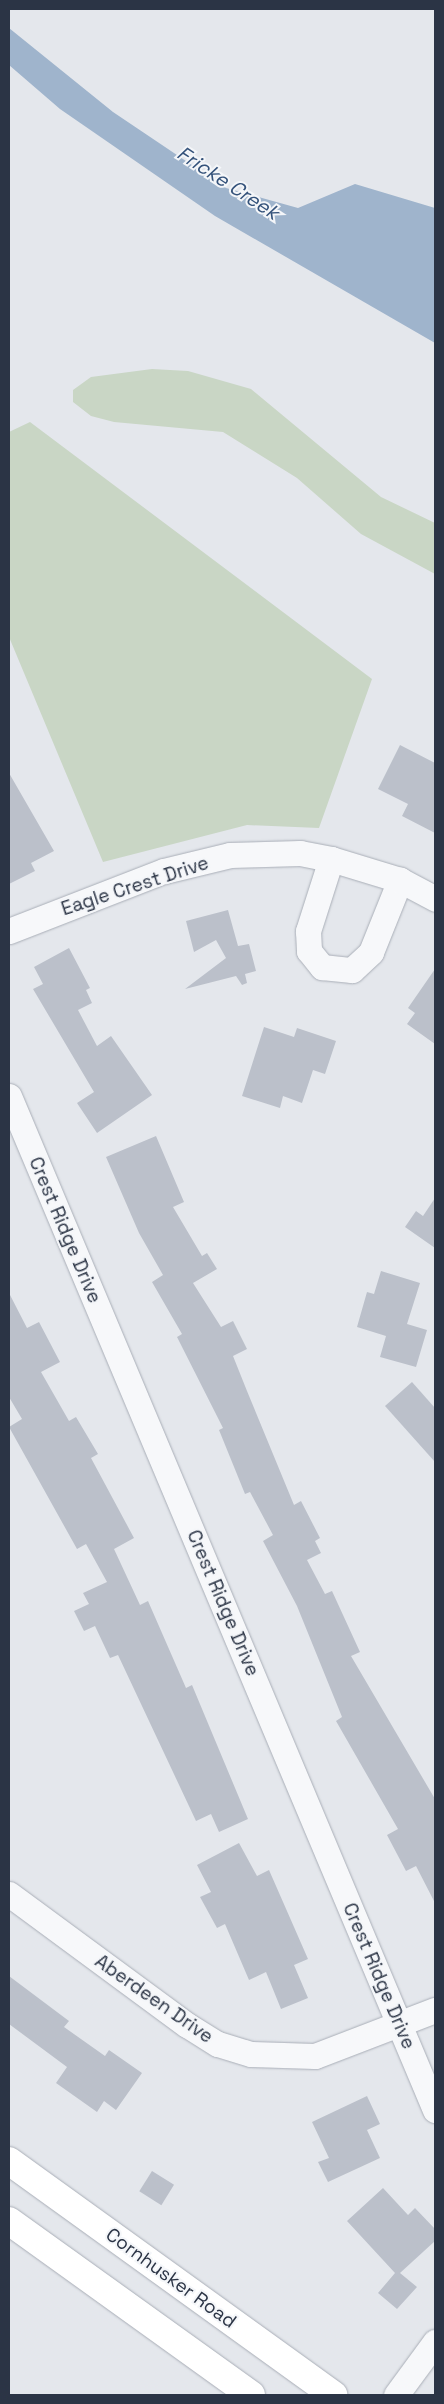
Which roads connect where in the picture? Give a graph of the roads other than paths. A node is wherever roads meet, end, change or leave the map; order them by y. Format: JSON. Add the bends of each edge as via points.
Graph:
{"nodes":[{"id":1,"x":331,"y":859,"type":"junction"},
{"id":2,"x":400,"y":880,"type":"junction"},
{"id":3,"x":435,"y":899,"type":"edge"},
{"id":4,"x":9,"y":931,"type":"edge"},
{"id":5,"x":9,"y":1096,"type":"edge"},
{"id":6,"x":9,"y":1894,"type":"edge"},
{"id":7,"x":435,"y":2010,"type":"edge"},
{"id":8,"x":400,"y":2024,"type":"junction"},
{"id":9,"x":435,"y":2110,"type":"edge"},
{"id":10,"x":9,"y":2161,"type":"edge"},
{"id":11,"x":9,"y":2220,"type":"edge"},
{"id":12,"x":435,"y":2342,"type":"edge"},
{"id":13,"x":251,"y":2395,"type":"edge"},
{"id":14,"x":334,"y":2395,"type":"edge"},
{"id":15,"x":396,"y":2395,"type":"edge"}],
"edges":[{"from":1,"to":2,"type":"street","name":"Eagle Crest Drive"},
{"from":1,"to":2,"type":"street","via":[[308,931],[309,952],[322,967],[352,970],[371,952]]},
{"from":1,"to":4,"type":"street","name":"Eagle Crest Drive","via":[[300,853],[230,855],[155,874]]},
{"from":2,"to":3,"type":"street","name":"Eagle Crest Drive"},
{"from":5,"to":8,"type":"street","name":"Crest Ridge Drive"},
{"from":6,"to":8,"type":"street","name":"Aberdeen Drive","via":[[187,2025],[226,2046],[281,2058],[315,2056]]},
{"from":7,"to":8,"type":"street","name":"Aberdeen Drive"},
{"from":8,"to":9,"type":"street","name":"Crest Ridge Drive"},
{"from":10,"to":14,"type":"main road","name":"Cornhusker Road"},
{"from":11,"to":13,"type":"main road"},
{"from":12,"to":15,"type":"street"}]}
